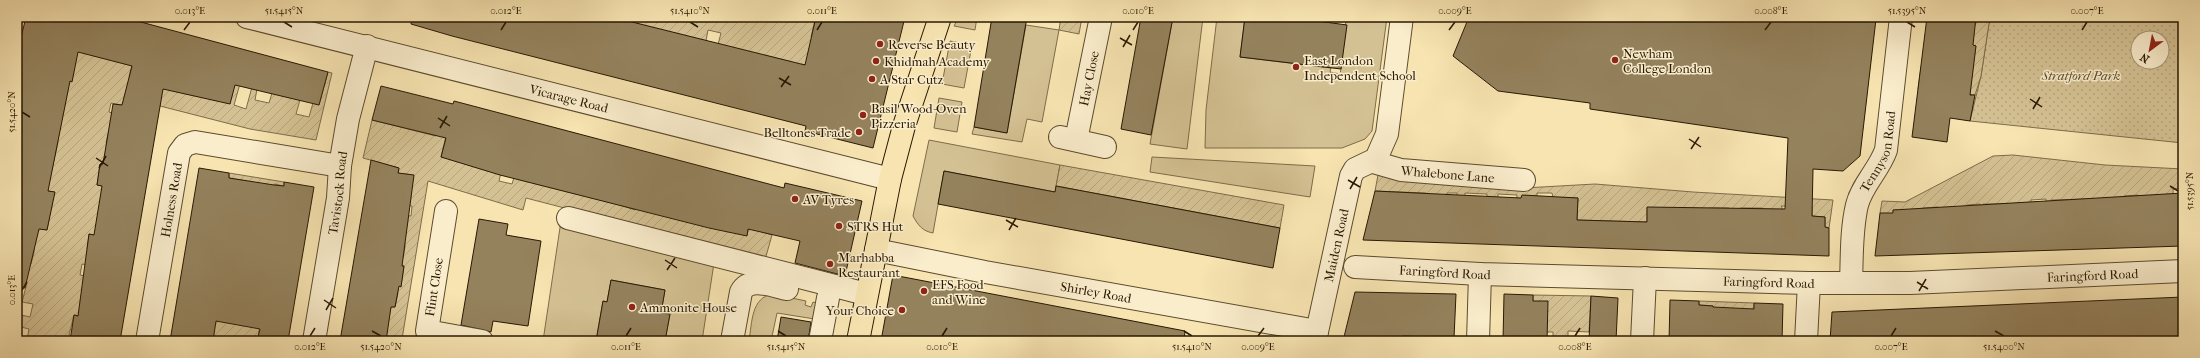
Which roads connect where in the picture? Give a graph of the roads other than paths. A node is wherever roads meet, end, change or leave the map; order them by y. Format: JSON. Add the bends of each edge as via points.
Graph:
{"nodes":[{"id":1,"x":247,"y":17,"type":"edge"},
{"id":2,"x":940,"y":17,"type":"edge"},
{"id":3,"x":1101,"y":17,"type":"edge"},
{"id":4,"x":1402,"y":17,"type":"edge"},
{"id":5,"x":1901,"y":17,"type":"edge"},
{"id":6,"x":366,"y":46,"type":"junction"},
{"id":7,"x":1106,"y":147,"type":"dead end"},
{"id":8,"x":1373,"y":162,"type":"junction"},
{"id":9,"x":340,"y":166,"type":"junction"},
{"id":10,"x":890,"y":179,"type":"junction"},
{"id":11,"x":1524,"y":180,"type":"dead end"},
{"id":12,"x":446,"y":211,"type":"dead end"},
{"id":13,"x":568,"y":218,"type":"dead end"},
{"id":14,"x":876,"y":250,"type":"junction"},
{"id":15,"x":1355,"y":267,"type":"dead end"},
{"id":16,"x":2183,"y":271,"type":"edge"},
{"id":17,"x":1480,"y":274,"type":"junction"},
{"id":18,"x":1645,"y":278,"type":"junction"},
{"id":19,"x":1809,"y":283,"type":"junction"},
{"id":20,"x":1851,"y":283,"type":"junction"},
{"id":21,"x":828,"y":298,"type":"junction"},
{"id":22,"x":865,"y":300,"type":"junction"},
{"id":23,"x":1316,"y":336,"type":"edge"},
{"id":24,"x":147,"y":341,"type":"edge"},
{"id":25,"x":314,"y":341,"type":"edge"},
{"id":26,"x":482,"y":341,"type":"edge"},
{"id":27,"x":732,"y":341,"type":"edge"},
{"id":28,"x":820,"y":341,"type":"edge"},
{"id":29,"x":858,"y":341,"type":"edge"},
{"id":30,"x":1478,"y":341,"type":"edge"},
{"id":31,"x":1642,"y":341,"type":"edge"},
{"id":32,"x":1806,"y":341,"type":"edge"}],
"edges":[{"from":1,"to":6,"type":"street","name":"Vicarage Road"},
{"from":2,"to":10,"type":"main road","via":[[904,126]]},
{"from":3,"to":7,"type":"street","name":"Hay Close","via":[[1068,138]]},
{"from":4,"to":8,"type":"street","via":[[1387,134],[1380,155]]},
{"from":5,"to":20,"type":"street","name":"Tennyson Road","via":[[1886,150],[1882,162],[1857,205]]},
{"from":6,"to":9,"type":"street","name":"Tavistock Road","via":[[348,119]]},
{"from":6,"to":10,"type":"street","name":"Vicarage Road"},
{"from":8,"to":11,"type":"street","name":"Whalebone Lane","via":[[1402,170]]},
{"from":8,"to":23,"type":"street","name":"Maiden Road","via":[[1355,169],[1351,176]]},
{"from":9,"to":24,"type":"street","name":"Holness Road","via":[[195,142],[185,145],[179,152]]},
{"from":9,"to":25,"type":"street","name":"Tavistock Road","via":[[338,198]]},
{"from":10,"to":14,"type":"main road"},
{"from":12,"to":26,"type":"street","name":"Flint Close","via":[[427,331]]},
{"from":13,"to":22,"type":"street"},
{"from":14,"to":22,"type":"main road"},
{"from":14,"to":23,"type":"street","name":"Shirley Road"},
{"from":15,"to":17,"type":"street","name":"Faringford Road"},
{"from":16,"to":20,"type":"street","name":"Faringford Road","via":[[1910,283]]},
{"from":17,"to":18,"type":"street","name":"Faringford Road"},
{"from":17,"to":30,"type":"street"},
{"from":18,"to":19,"type":"street","name":"Faringford Road"},
{"from":18,"to":31,"type":"street"},
{"from":19,"to":20,"type":"street","name":"Faringford Road"},
{"from":19,"to":32,"type":"street"},
{"from":21,"to":22,"type":"street"},
{"from":21,"to":27,"type":"street","via":[[751,282],[744,286],[741,292]]},
{"from":21,"to":28,"type":"street"},
{"from":22,"to":29,"type":"main road"}]}
